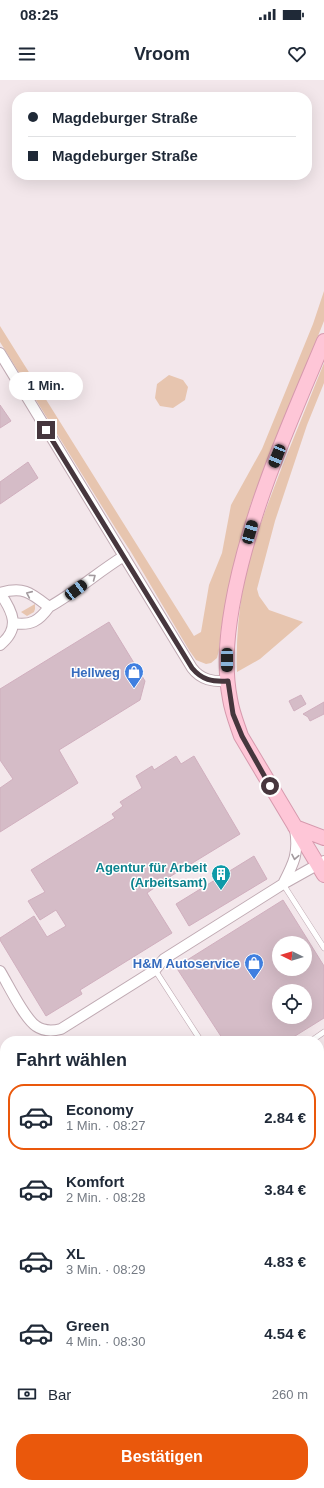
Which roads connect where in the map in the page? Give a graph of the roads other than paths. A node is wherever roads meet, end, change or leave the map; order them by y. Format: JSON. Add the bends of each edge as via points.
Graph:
{"nodes":[{"id":1,"x":324,"y":340,"type":"edge"},
{"id":2,"x":0,"y":354,"type":"edge"},
{"id":3,"x":124,"y":556,"type":"junction"},
{"id":4,"x":0,"y":593,"type":"edge"},
{"id":5,"x":49,"y":607,"type":"junction"},
{"id":6,"x":13,"y":623,"type":"junction"},
{"id":7,"x":0,"y":645,"type":"edge"},
{"id":8,"x":228,"y":681,"type":"junction"},
{"id":9,"x":295,"y":827,"type":"junction"},
{"id":10,"x":324,"y":838,"type":"edge"},
{"id":11,"x":322,"y":867,"type":"edge"},
{"id":12,"x":283,"y":884,"type":"junction"},
{"id":13,"x":324,"y":948,"type":"edge"},
{"id":14,"x":0,"y":970,"type":"edge"},
{"id":15,"x":156,"y":970,"type":"junction"},
{"id":16,"x":198,"y":1036,"type":"edge"}],
"edges":[{"from":1,"to":8,"type":"main road","via":[[268,480],[246,546],[230,620]]},
{"from":2,"to":3,"type":"street"},
{"from":5,"to":3,"type":"street","one_way":true},
{"from":3,"to":8,"type":"street","via":[[195,672],[216,682]]},
{"from":5,"to":4,"type":"street","one_way":true,"via":[[31,593],[12,590]]},
{"from":4,"to":6,"type":"street","via":[[8,605]]},
{"from":5,"to":6,"type":"street","via":[[42,617],[29,624]]},
{"from":6,"to":7,"type":"street","via":[[9,636]]},
{"from":8,"to":9,"type":"main road","via":[[233,714],[245,744]]},
{"from":9,"to":10,"type":"main road"},
{"from":9,"to":11,"type":"main road"},
{"from":9,"to":12,"type":"street","one_way":true,"via":[[295,861]]},
{"from":11,"to":12,"type":"street"},
{"from":12,"to":13,"type":"lane"},
{"from":12,"to":15,"type":"street","via":[[164,959]]},
{"from":14,"to":15,"type":"street","via":[[31,1021],[38,1027],[54,1030],[70,1024]]},
{"from":15,"to":16,"type":"lane"}]}
